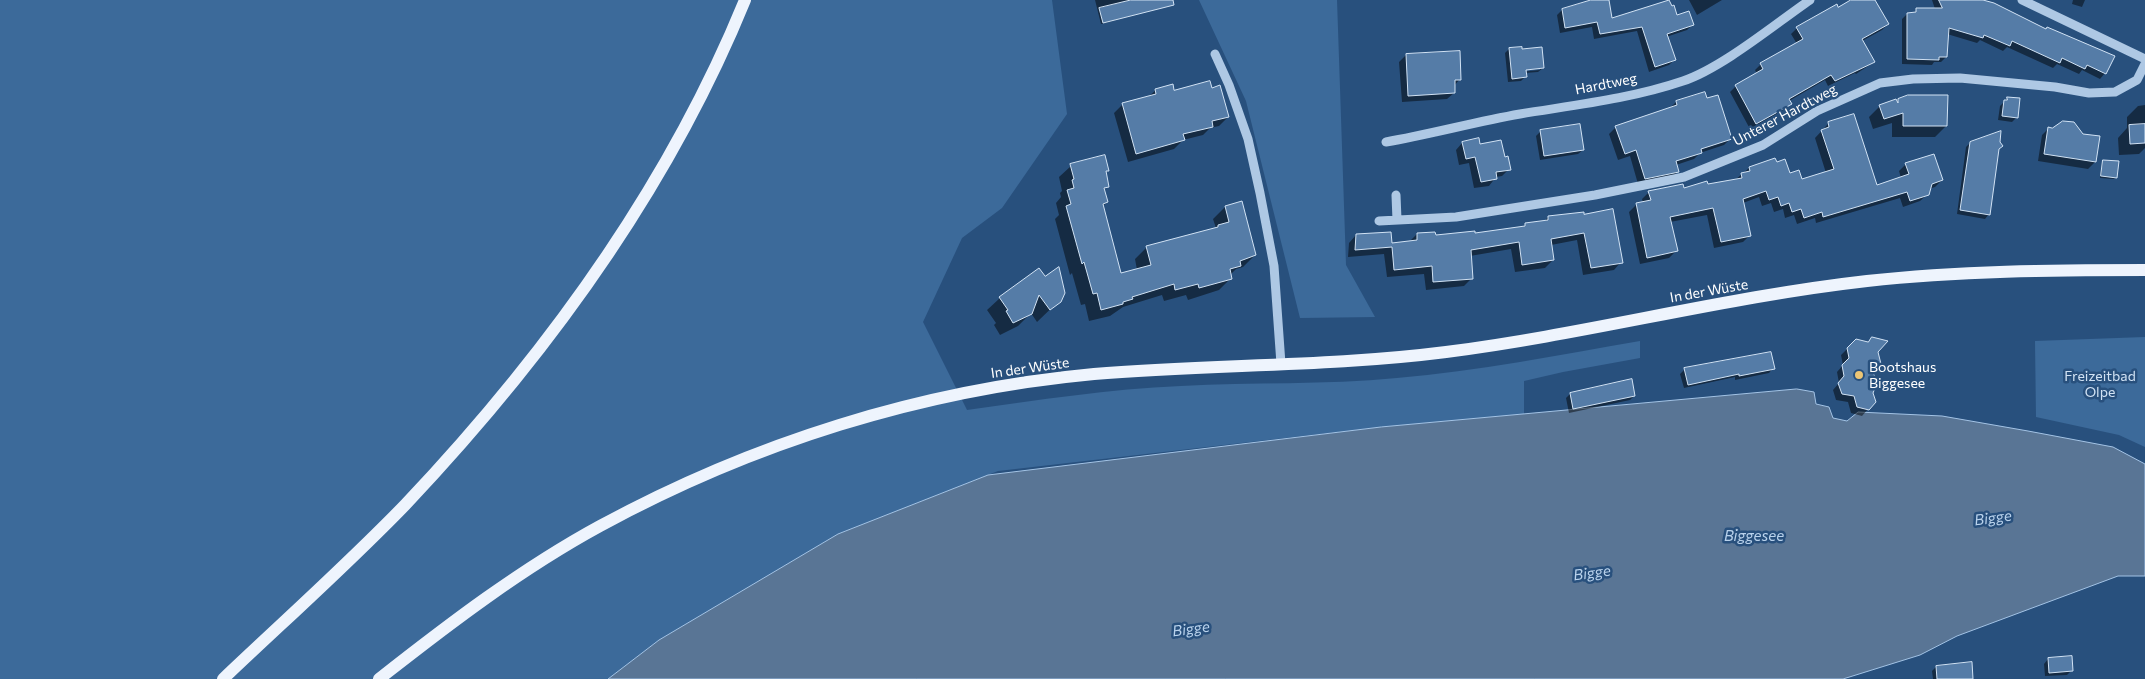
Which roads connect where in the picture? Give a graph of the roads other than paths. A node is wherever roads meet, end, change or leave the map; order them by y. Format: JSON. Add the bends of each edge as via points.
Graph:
{"nodes":[{"id":1,"x":745,"y":0,"type":"edge"},
{"id":2,"x":1810,"y":0,"type":"edge"},
{"id":3,"x":2022,"y":0,"type":"edge"},
{"id":4,"x":1215,"y":54,"type":"dead end"},
{"id":5,"x":2145,"y":58,"type":"edge"},
{"id":6,"x":2145,"y":64,"type":"edge"},
{"id":7,"x":1386,"y":142,"type":"dead end"},
{"id":8,"x":1396,"y":195,"type":"dead end"},
{"id":9,"x":1398,"y":220,"type":"junction"},
{"id":10,"x":1379,"y":221,"type":"dead end"},
{"id":11,"x":2145,"y":270,"type":"edge"},
{"id":12,"x":1281,"y":364,"type":"junction"},
{"id":13,"x":223,"y":679,"type":"edge"},
{"id":14,"x":379,"y":679,"type":"edge"}],
"edges":[{"from":1,"to":13,"type":"main road","via":[[722,57],[668,160],[594,275],[519,375],[456,450],[403,506]]},
{"from":2,"to":7,"type":"street","name":"Hardtweg","via":[[1732,54],[1684,81],[1618,98]]},
{"from":3,"to":5,"type":"street"},
{"from":4,"to":12,"type":"street","via":[[1248,139],[1260,193],[1274,266]]},
{"from":6,"to":9,"type":"street","name":"Unterer Hardtweg","via":[[2137,80],[2116,92],[2089,93],[1960,78],[1880,83],[1817,111],[1763,145],[1684,177],[1456,217]]},
{"from":8,"to":9,"type":"street"},
{"from":9,"to":10,"type":"street","name":"Unterer Hardtweg"},
{"from":11,"to":12,"type":"main road","name":"In der Wüste","via":[[1946,275],[1868,281],[1430,354]]},
{"from":12,"to":14,"type":"main road","name":"In der Wüste","via":[[1090,374],[1021,384],[935,398],[790,440],[682,484],[598,527],[523,573]]}]}
